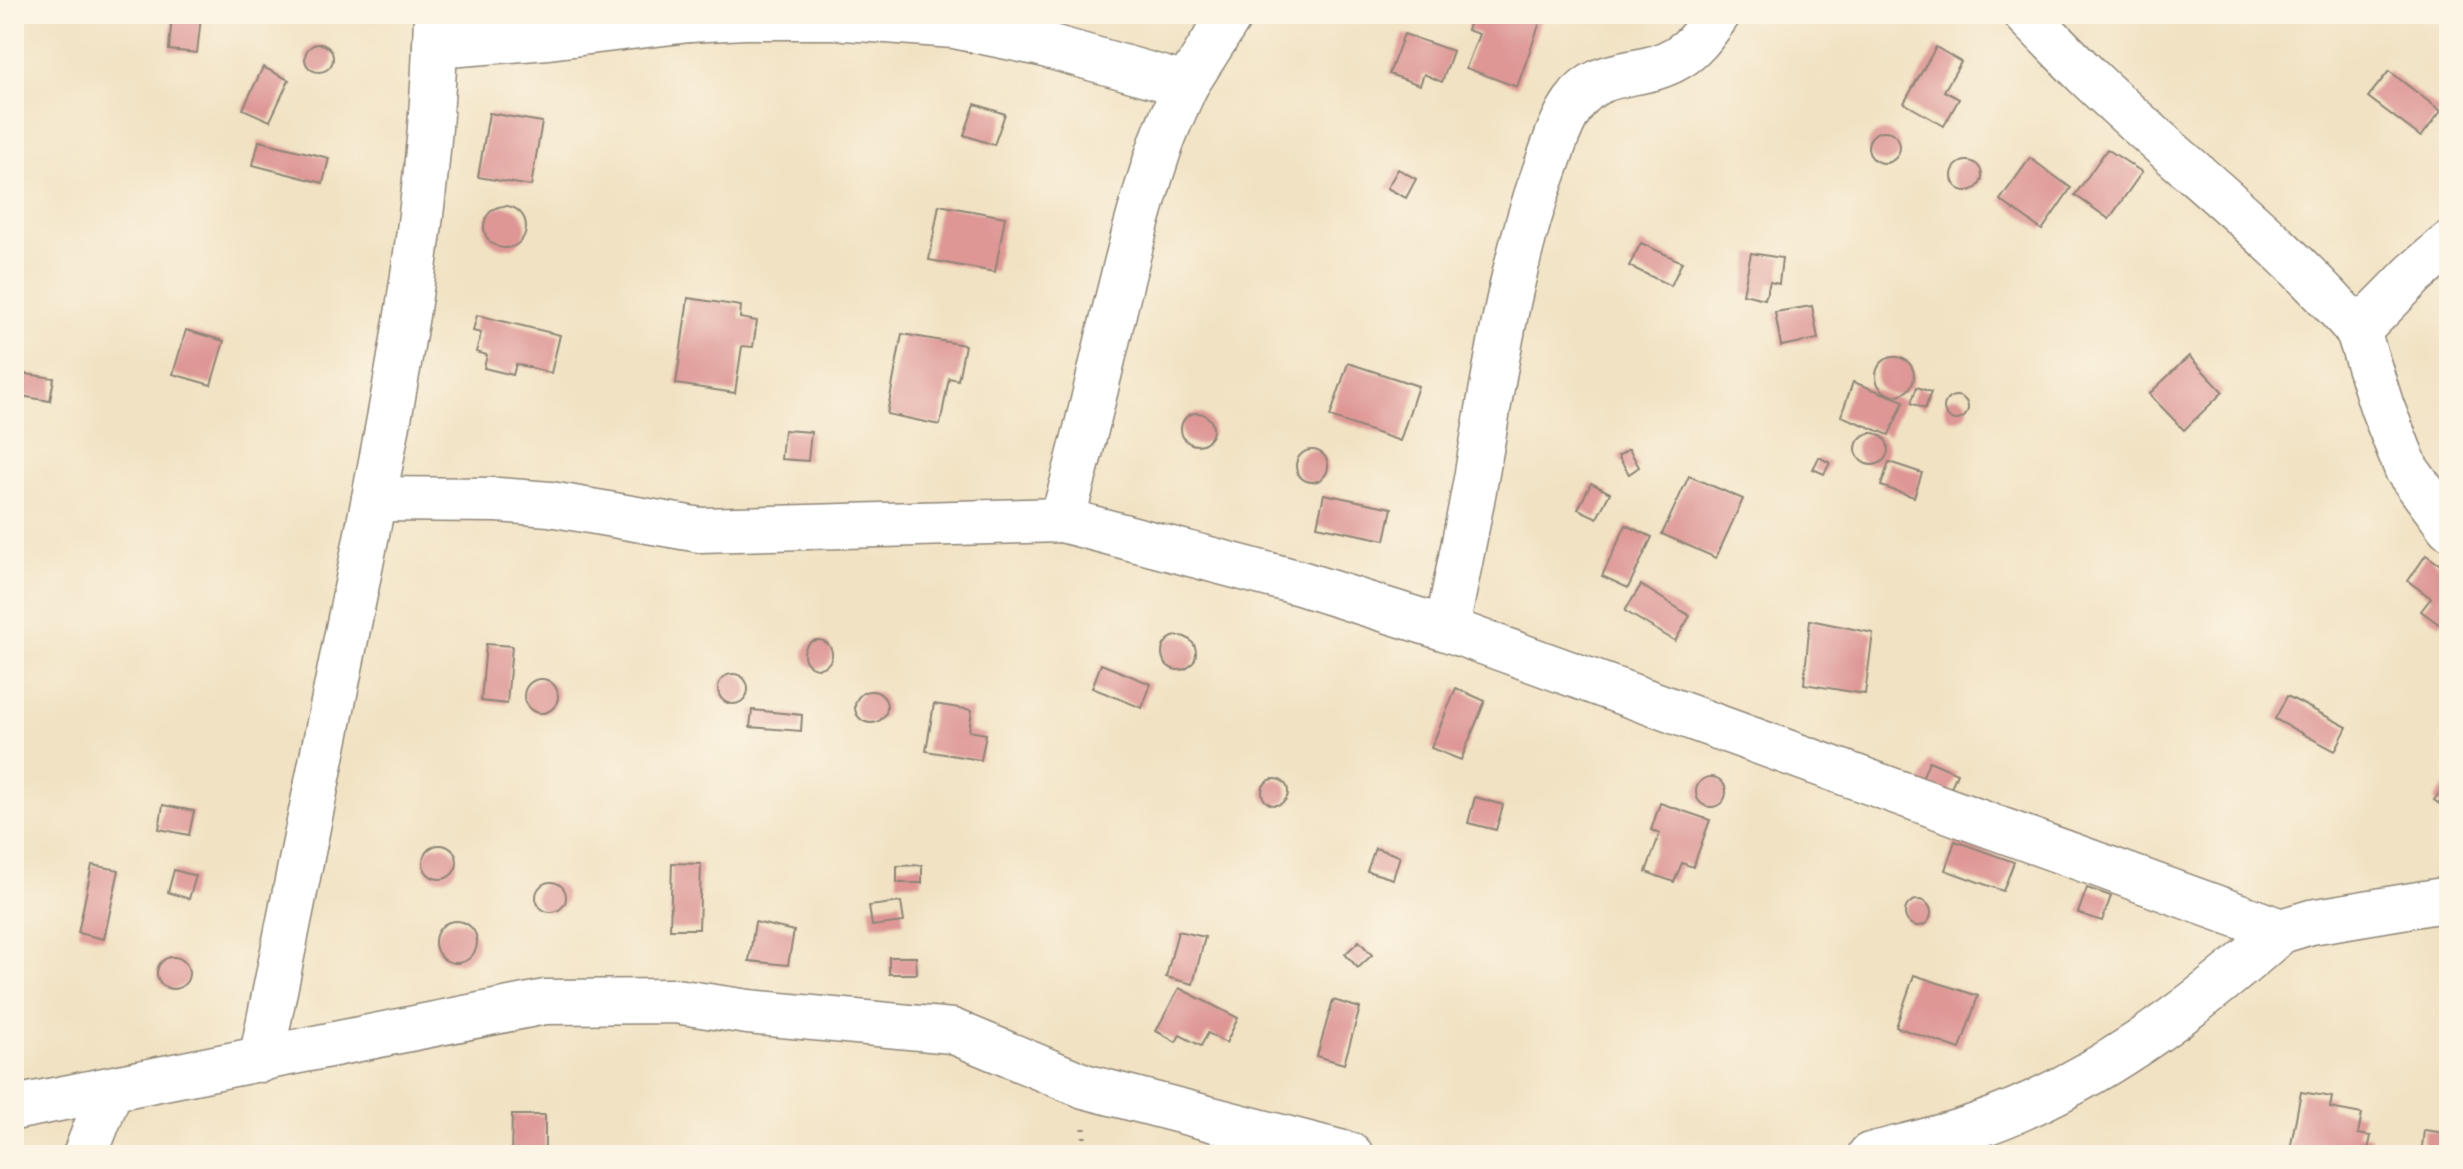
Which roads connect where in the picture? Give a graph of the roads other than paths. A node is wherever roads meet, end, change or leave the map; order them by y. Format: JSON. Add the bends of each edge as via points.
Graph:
{"nodes":[{"id":1,"x":1231,"y":14,"type":"edge"},
{"id":2,"x":1718,"y":14,"type":"edge"},
{"id":3,"x":2026,"y":14,"type":"edge"},
{"id":4,"x":690,"y":17,"type":"edge"},
{"id":5,"x":956,"y":20,"type":"edge"},
{"id":6,"x":436,"y":30,"type":"edge"},
{"id":7,"x":1186,"y":85,"type":"junction"},
{"id":8,"x":2449,"y":244,"type":"edge"},
{"id":9,"x":2358,"y":331,"type":"junction"},
{"id":10,"x":374,"y":499,"type":"junction"},
{"id":11,"x":1062,"y":520,"type":"junction"},
{"id":12,"x":2449,"y":527,"type":"edge"},
{"id":13,"x":1447,"y":629,"type":"junction"},
{"id":14,"x":2449,"y":899,"type":"edge"},
{"id":15,"x":2281,"y":931,"type":"junction"},
{"id":16,"x":261,"y":1060,"type":"junction"},
{"id":17,"x":110,"y":1091,"type":"junction"},
{"id":18,"x":14,"y":1108,"type":"edge"},
{"id":19,"x":85,"y":1155,"type":"edge"},
{"id":20,"x":1351,"y":1155,"type":"edge"},
{"id":21,"x":1870,"y":1155,"type":"edge"}],
"edges":[{"from":1,"to":7,"type":"street"},
{"from":2,"to":13,"type":"street","via":[[1700,40],[1677,58],[1592,83],[1560,129],[1513,276]]},
{"from":3,"to":9,"type":"street","via":[[2088,77],[2279,247]]},
{"from":4,"to":5,"type":"street"},
{"from":4,"to":6,"type":"street","via":[[548,37]]},
{"from":5,"to":7,"type":"street"},
{"from":6,"to":10,"type":"street","via":[[422,223]]},
{"from":7,"to":11,"type":"street","via":[[1160,145],[1133,238]]},
{"from":8,"to":9,"type":"street"},
{"from":9,"to":12,"type":"street","via":[[2407,470]]},
{"from":10,"to":11,"type":"street","via":[[550,504],[700,530]]},
{"from":10,"to":16,"type":"street"},
{"from":11,"to":13,"type":"street","via":[[1300,583]]},
{"from":13,"to":15,"type":"street"},
{"from":14,"to":15,"type":"street"},
{"from":15,"to":21,"type":"street","via":[[2152,1035],[2081,1077],[1976,1126]]},
{"from":16,"to":17,"type":"street"},
{"from":16,"to":20,"type":"street","via":[[545,1002],[675,1001],[952,1031],[1084,1086]]},
{"from":17,"to":18,"type":"street"},
{"from":17,"to":19,"type":"street"}]}
